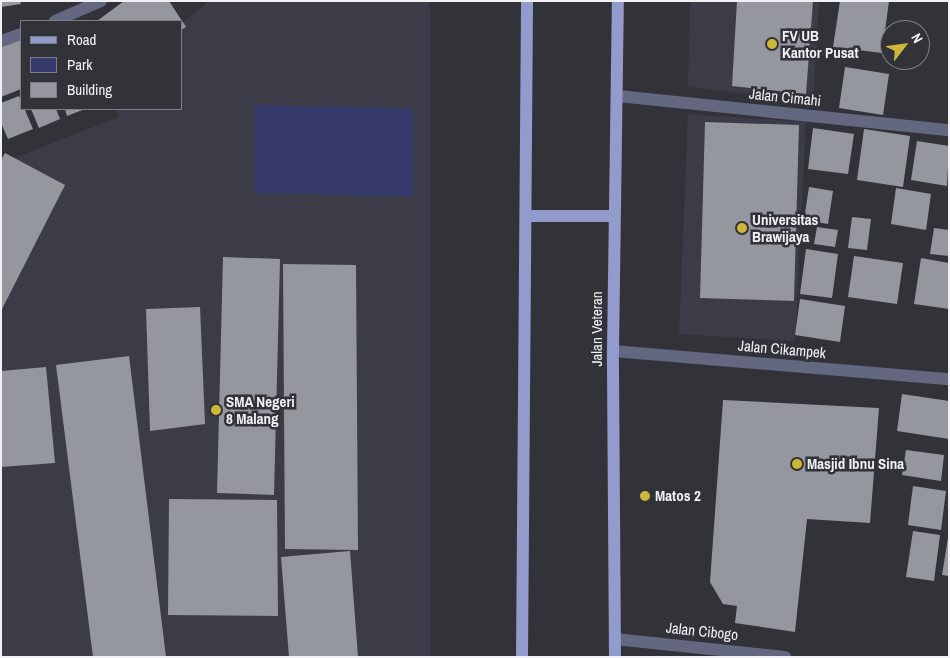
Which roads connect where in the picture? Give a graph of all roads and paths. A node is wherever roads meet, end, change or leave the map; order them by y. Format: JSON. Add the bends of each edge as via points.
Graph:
{"nodes":[{"id":1,"x":101,"y":1,"type":"edge"},
{"id":2,"x":527,"y":1,"type":"edge"},
{"id":3,"x":618,"y":1,"type":"edge"},
{"id":4,"x":57,"y":20,"type":"edge"},
{"id":5,"x":20,"y":34,"type":"edge"},
{"id":6,"x":1,"y":41,"type":"edge"},
{"id":7,"x":618,"y":96,"type":"junction"},
{"id":8,"x":949,"y":130,"type":"edge"},
{"id":9,"x":526,"y":216,"type":"junction"},
{"id":10,"x":614,"y":216,"type":"junction"},
{"id":11,"x":613,"y":351,"type":"junction"},
{"id":12,"x":949,"y":380,"type":"edge"},
{"id":13,"x":615,"y":639,"type":"junction"},
{"id":14,"x":522,"y":657,"type":"edge"},
{"id":15,"x":614,"y":657,"type":"edge"},
{"id":16,"x":785,"y":657,"type":"edge"}],
"edges":[{"from":1,"to":4,"type":"street"},
{"from":2,"to":9,"type":"main road"},
{"from":3,"to":7,"type":"main road","name":"Jalan Veteran"},
{"from":5,"to":6,"type":"street"},
{"from":7,"to":8,"type":"street","name":"Jalan Cimahi"},
{"from":7,"to":10,"type":"main road","name":"Jalan Veteran"},
{"from":9,"to":10,"type":"main road"},
{"from":9,"to":14,"type":"main road"},
{"from":10,"to":11,"type":"main road","name":"Jalan Veteran"},
{"from":11,"to":12,"type":"street","name":"Jalan Cikampek"},
{"from":11,"to":13,"type":"main road","name":"Jalan Veteran"},
{"from":13,"to":15,"type":"main road","name":"Jalan Veteran"},
{"from":13,"to":16,"type":"street","name":"Jalan Cibogo"}]}
